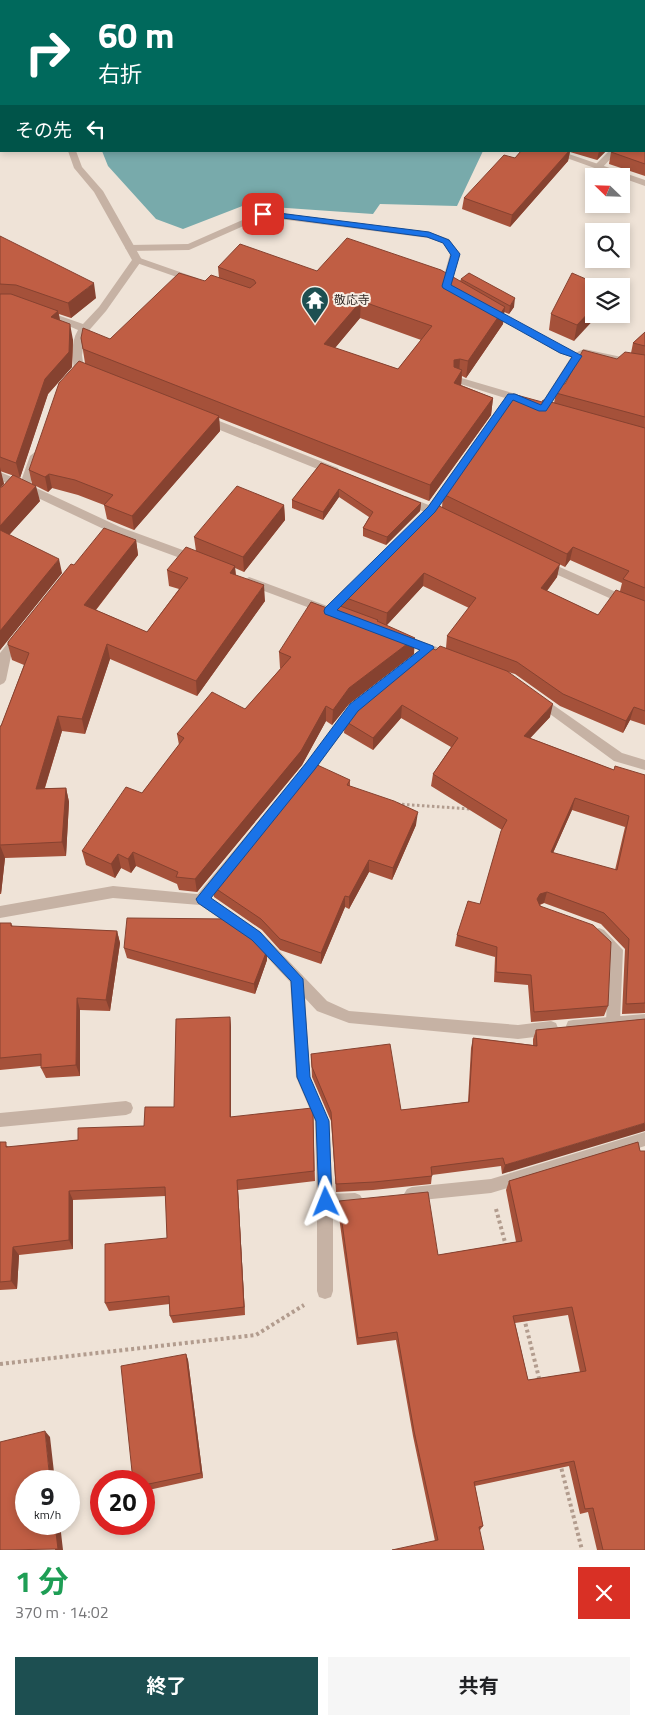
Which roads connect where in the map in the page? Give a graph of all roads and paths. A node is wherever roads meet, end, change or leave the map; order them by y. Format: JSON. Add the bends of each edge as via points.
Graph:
{"nodes":[{"id":1,"x":72,"y":152,"type":"edge"},
{"id":2,"x":555,"y":152,"type":"edge"},
{"id":3,"x":613,"y":152,"type":"edge"},
{"id":4,"x":598,"y":167,"type":"junction"},
{"id":5,"x":645,"y":183,"type":"edge"},
{"id":6,"x":130,"y":248,"type":"junction"},
{"id":7,"x":137,"y":260,"type":"junction"},
{"id":8,"x":207,"y":285,"type":"edge"},
{"id":9,"x":463,"y":295,"type":"edge"},
{"id":10,"x":479,"y":304,"type":"edge"},
{"id":11,"x":33,"y":310,"type":"edge"},
{"id":12,"x":83,"y":328,"type":"junction"},
{"id":13,"x":577,"y":356,"type":"junction"},
{"id":14,"x":645,"y":366,"type":"edge"},
{"id":15,"x":80,"y":373,"type":"edge"},
{"id":16,"x":458,"y":380,"type":"edge"},
{"id":17,"x":512,"y":396,"type":"junction"},
{"id":18,"x":194,"y":416,"type":"edge"},
{"id":19,"x":40,"y":441,"type":"edge"},
{"id":20,"x":340,"y":474,"type":"edge"},
{"id":21,"x":0,"y":476,"type":"edge"},
{"id":22,"x":20,"y":485,"type":"junction"},
{"id":23,"x":5,"y":492,"type":"edge"},
{"id":24,"x":395,"y":495,"type":"edge"},
{"id":25,"x":432,"y":510,"type":"junction"},
{"id":26,"x":458,"y":522,"type":"edge"},
{"id":27,"x":418,"y":523,"type":"edge"},
{"id":28,"x":535,"y":560,"type":"edge"},
{"id":29,"x":211,"y":565,"type":"edge"},
{"id":30,"x":238,"y":576,"type":"edge"},
{"id":31,"x":363,"y":577,"type":"edge"},
{"id":32,"x":645,"y":610,"type":"edge"},
{"id":33,"x":29,"y":625,"type":"edge"},
{"id":34,"x":383,"y":632,"type":"edge"},
{"id":35,"x":429,"y":648,"type":"junction"},
{"id":36,"x":456,"y":659,"type":"edge"},
{"id":37,"x":414,"y":660,"type":"edge"},
{"id":38,"x":0,"y":680,"type":"edge"},
{"id":39,"x":376,"y":690,"type":"edge"},
{"id":40,"x":532,"y":695,"type":"edge"},
{"id":41,"x":645,"y":765,"type":"edge"},
{"id":42,"x":388,"y":803,"type":"edge"},
{"id":43,"x":477,"y":810,"type":"edge"},
{"id":44,"x":202,"y":899,"type":"junction"},
{"id":45,"x":0,"y":912,"type":"edge"},
{"id":46,"x":586,"y":927,"type":"edge"},
{"id":47,"x":297,"y":979,"type":"junction"},
{"id":48,"x":645,"y":1020,"type":"edge"},
{"id":49,"x":613,"y":1022,"type":"junction"},
{"id":50,"x":126,"y":1108,"type":"dead end"},
{"id":51,"x":0,"y":1120,"type":"edge"},
{"id":52,"x":645,"y":1139,"type":"edge"},
{"id":53,"x":491,"y":1186,"type":"junction"},
{"id":54,"x":401,"y":1196,"type":"edge"},
{"id":55,"x":373,"y":1199,"type":"edge"},
{"id":56,"x":326,"y":1202,"type":"junction"},
{"id":57,"x":508,"y":1253,"type":"edge"},
{"id":58,"x":325,"y":1291,"type":"joint"},
{"id":59,"x":522,"y":1311,"type":"edge"},
{"id":60,"x":0,"y":1364,"type":"edge"},
{"id":61,"x":541,"y":1387,"type":"edge"},
{"id":62,"x":558,"y":1454,"type":"edge"},
{"id":63,"x":582,"y":1550,"type":"edge"}],
"edges":[{"from":1,"to":6,"type":"street","via":[[78,168],[98,191]]},
{"from":2,"to":4,"type":"street"},
{"from":3,"to":4,"type":"street"},
{"from":4,"to":5,"type":"street"},
{"from":6,"to":7,"type":"street"},
{"from":6,"to":9,"type":"street","via":[[190,247],[263,214],[373,227],[429,235],[446,241],[455,254],[446,286]]},
{"from":7,"to":8,"type":"street"},
{"from":7,"to":12,"type":"street","via":[[110,301]]},
{"from":10,"to":13,"type":"street"},
{"from":11,"to":12,"type":"street"},
{"from":12,"to":15,"type":"street","via":[[76,351]]},
{"from":13,"to":14,"type":"street","via":[[584,352]]},
{"from":13,"to":17,"type":"street","via":[[539,407]]},
{"from":16,"to":17,"type":"street"},
{"from":17,"to":25,"type":"street"},
{"from":18,"to":20,"type":"street"},
{"from":19,"to":22,"type":"street"},
{"from":21,"to":22,"type":"street"},
{"from":22,"to":23,"type":"street"},
{"from":22,"to":29,"type":"street","via":[[106,530]]},
{"from":24,"to":25,"type":"street"},
{"from":25,"to":26,"type":"street"},
{"from":25,"to":27,"type":"street"},
{"from":28,"to":32,"type":"street"},
{"from":30,"to":31,"type":"street","via":[[333,613]]},
{"from":33,"to":38,"type":"street","via":[[5,655]]},
{"from":34,"to":35,"type":"street"},
{"from":35,"to":36,"type":"street"},
{"from":35,"to":37,"type":"street"},
{"from":39,"to":44,"type":"street","via":[[354,708]]},
{"from":40,"to":41,"type":"street","via":[[618,757]]},
{"from":42,"to":43,"type":"path"},
{"from":44,"to":45,"type":"street","via":[[113,892]]},
{"from":44,"to":47,"type":"street","via":[[256,936]]},
{"from":46,"to":49,"type":"street","via":[[595,930],[616,950]]},
{"from":47,"to":49,"type":"street","via":[[322,1006],[349,1017],[518,1032]]},
{"from":47,"to":56,"type":"street","via":[[303,1077],[322,1121]]},
{"from":48,"to":49,"type":"street"},
{"from":50,"to":51,"type":"street"},
{"from":52,"to":53,"type":"street"},
{"from":53,"to":54,"type":"street"},
{"from":53,"to":57,"type":"path"},
{"from":55,"to":56,"type":"street"},
{"from":56,"to":58,"type":"street"},
{"from":58,"to":60,"type":"path","via":[[256,1335]]},
{"from":59,"to":61,"type":"path"},
{"from":62,"to":63,"type":"path"}]}
